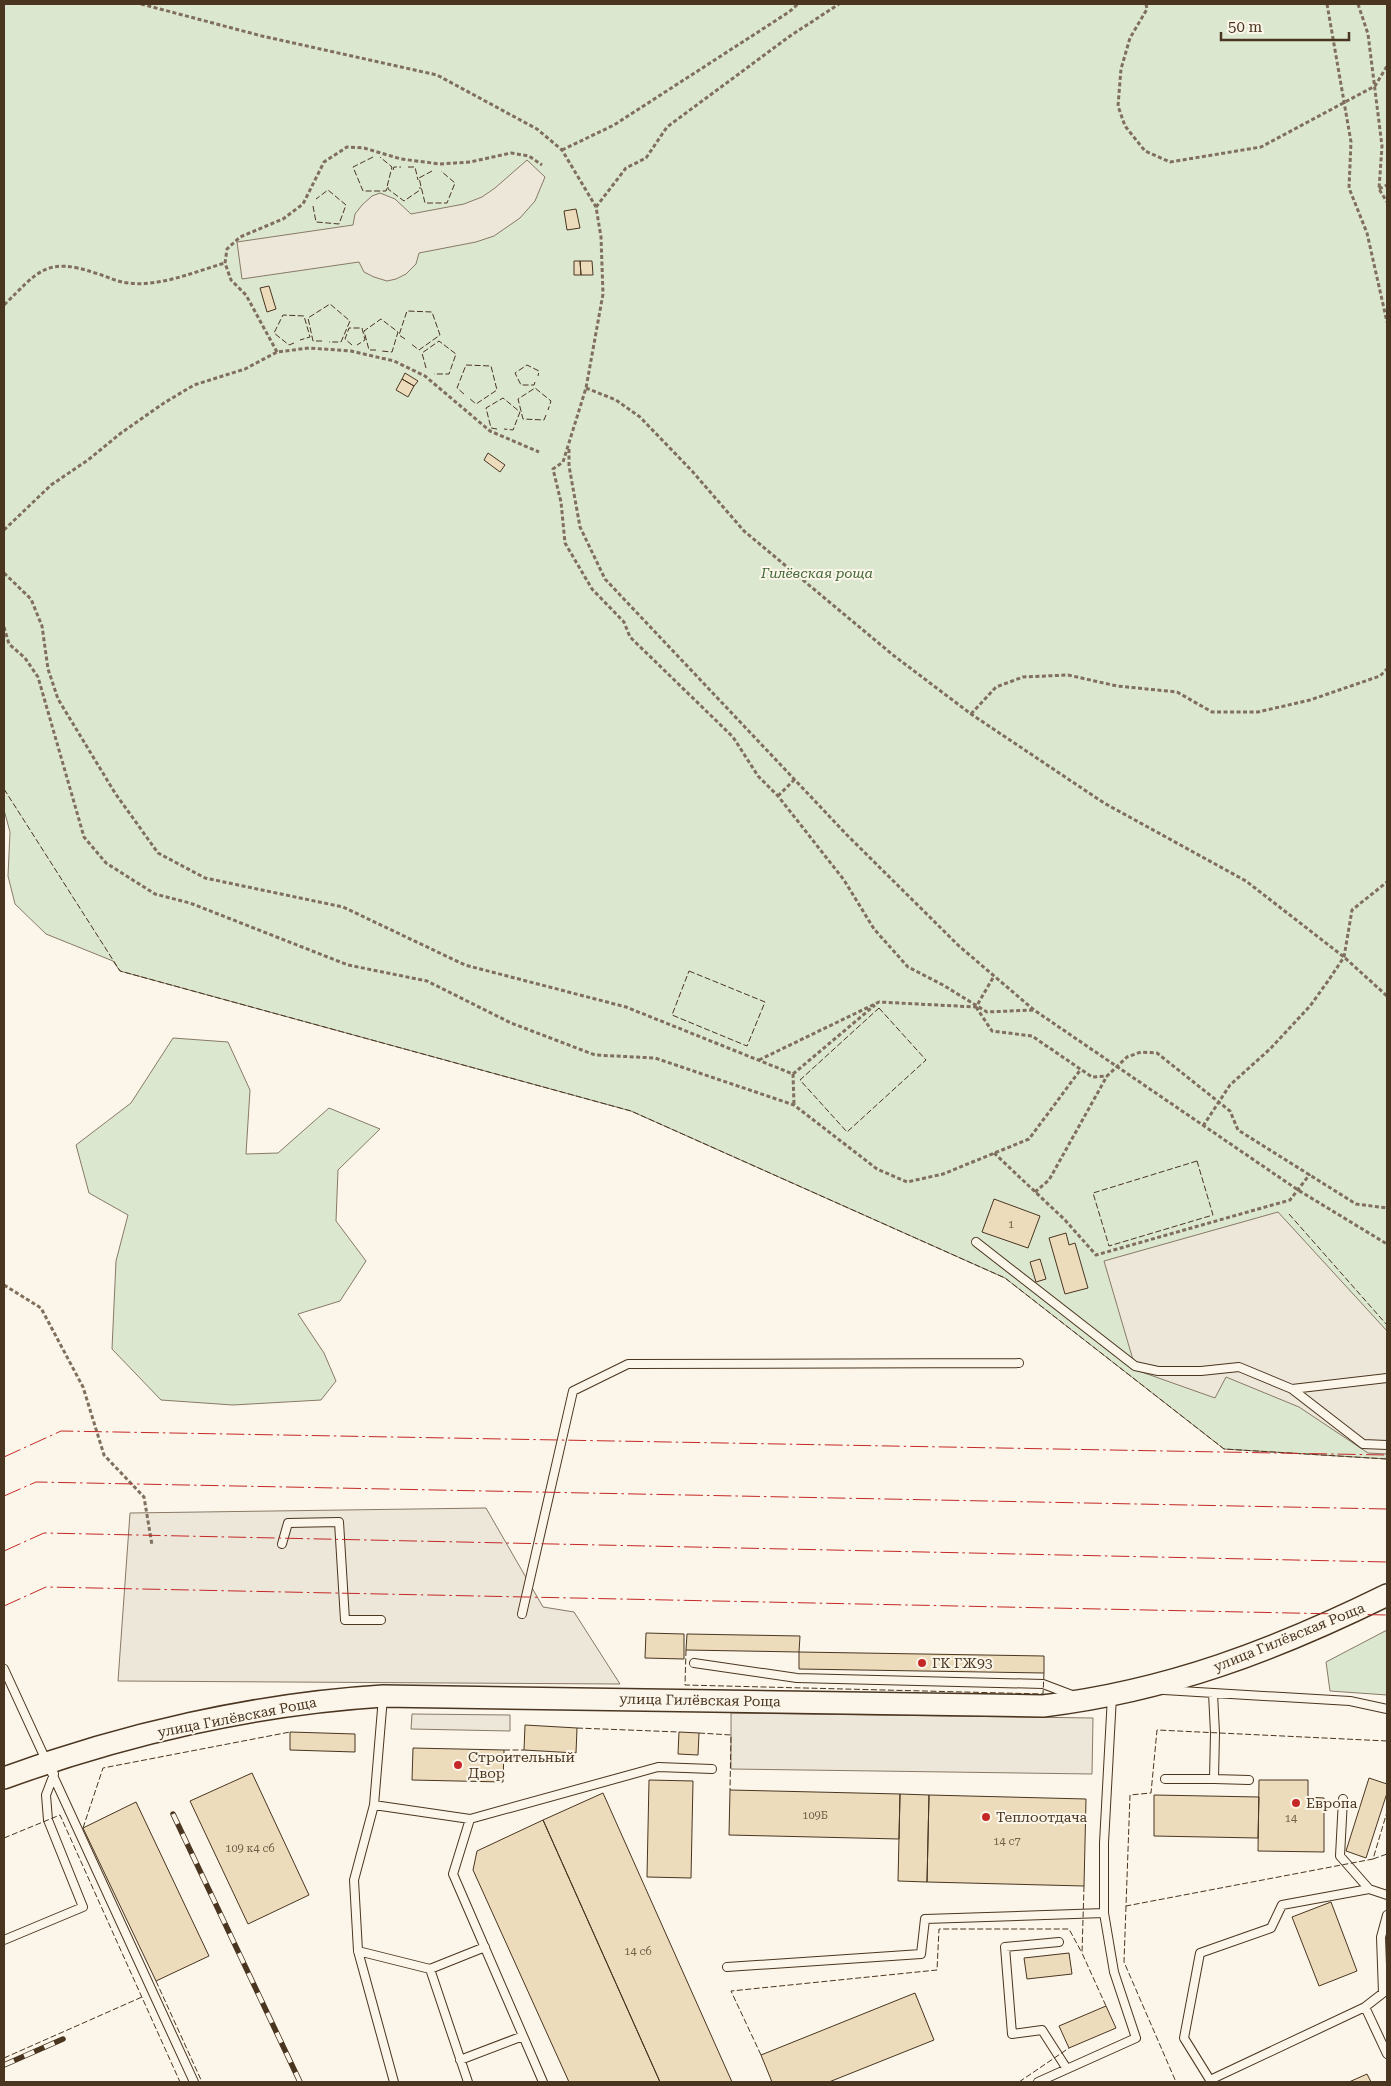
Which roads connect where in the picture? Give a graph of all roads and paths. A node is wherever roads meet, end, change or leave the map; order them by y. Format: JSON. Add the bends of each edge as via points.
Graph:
{"nodes":[{"id":1,"x":141,"y":4,"type":"edge"},
{"id":2,"x":798,"y":4,"type":"edge"},
{"id":3,"x":839,"y":4,"type":"edge"},
{"id":4,"x":1146,"y":4,"type":"edge"},
{"id":5,"x":1327,"y":4,"type":"edge"},
{"id":6,"x":1358,"y":4,"type":"edge"},
{"id":7,"x":1387,"y":66,"type":"edge"},
{"id":8,"x":1375,"y":86,"type":"junction"},
{"id":9,"x":1345,"y":101,"type":"junction"},
{"id":10,"x":562,"y":150,"type":"junction"},
{"id":11,"x":542,"y":164,"type":"dead end"},
{"id":12,"x":1387,"y":185,"type":"edge"},
{"id":13,"x":1379,"y":189,"type":"junction"},
{"id":14,"x":1387,"y":202,"type":"edge"},
{"id":15,"x":596,"y":207,"type":"junction"},
{"id":16,"x":225,"y":263,"type":"junction"},
{"id":17,"x":4,"y":305,"type":"edge"},
{"id":18,"x":1387,"y":322,"type":"edge"},
{"id":19,"x":277,"y":352,"type":"junction"},
{"id":20,"x":586,"y":388,"type":"junction"},
{"id":21,"x":569,"y":447,"type":"junction"},
{"id":22,"x":539,"y":452,"type":"dead end"},
{"id":23,"x":4,"y":530,"type":"edge"},
{"id":24,"x":4,"y":573,"type":"edge"},
{"id":25,"x":4,"y":627,"type":"edge"},
{"id":26,"x":1387,"y":669,"type":"edge"},
{"id":27,"x":971,"y":714,"type":"junction"},
{"id":28,"x":795,"y":779,"type":"junction"},
{"id":29,"x":778,"y":796,"type":"junction"},
{"id":30,"x":1387,"y":882,"type":"edge"},
{"id":31,"x":1344,"y":957,"type":"junction"},
{"id":32,"x":994,"y":976,"type":"junction"},
{"id":33,"x":1387,"y":996,"type":"edge"},
{"id":34,"x":879,"y":1002,"type":"junction"},
{"id":35,"x":976,"y":1007,"type":"junction"},
{"id":36,"x":1034,"y":1010,"type":"junction"},
{"id":37,"x":758,"y":1060,"type":"junction"},
{"id":38,"x":1114,"y":1067,"type":"junction"},
{"id":39,"x":1081,"y":1069,"type":"junction"},
{"id":40,"x":793,"y":1074,"type":"junction"},
{"id":41,"x":1107,"y":1076,"type":"junction"},
{"id":42,"x":1218,"y":1102,"type":"junction"},
{"id":43,"x":794,"y":1105,"type":"junction"},
{"id":44,"x":1203,"y":1126,"type":"junction"},
{"id":45,"x":994,"y":1153,"type":"junction"},
{"id":46,"x":1310,"y":1174,"type":"junction"},
{"id":47,"x":1298,"y":1190,"type":"junction"},
{"id":48,"x":1035,"y":1192,"type":"junction"},
{"id":49,"x":1387,"y":1208,"type":"edge"},
{"id":50,"x":976,"y":1242,"type":"dead end"},
{"id":51,"x":1387,"y":1244,"type":"edge"},
{"id":52,"x":4,"y":1285,"type":"edge"},
{"id":53,"x":1019,"y":1363,"type":"dead end"},
{"id":54,"x":1387,"y":1378,"type":"edge"},
{"id":55,"x":1292,"y":1389,"type":"junction"},
{"id":56,"x":1387,"y":1445,"type":"edge"},
{"id":57,"x":282,"y":1544,"type":"dead end"},
{"id":58,"x":152,"y":1545,"type":"dead end"},
{"id":59,"x":1387,"y":1595,"type":"edge"},
{"id":60,"x":522,"y":1614,"type":"dead end"},
{"id":61,"x":381,"y":1620,"type":"dead end"},
{"id":62,"x":694,"y":1663,"type":"dead end"},
{"id":63,"x":4,"y":1669,"type":"edge"},
{"id":64,"x":1144,"y":1689,"type":"junction"},
{"id":65,"x":1213,"y":1693,"type":"junction"},
{"id":66,"x":383,"y":1696,"type":"junction"},
{"id":67,"x":1112,"y":1696,"type":"junction"},
{"id":68,"x":1085,"y":1701,"type":"junction"},
{"id":69,"x":1387,"y":1709,"type":"edge"},
{"id":70,"x":51,"y":1768,"type":"junction"},
{"id":71,"x":712,"y":1769,"type":"dead end"},
{"id":72,"x":4,"y":1778,"type":"edge"},
{"id":73,"x":1165,"y":1779,"type":"dead end"},
{"id":74,"x":1214,"y":1779,"type":"junction"},
{"id":75,"x":1249,"y":1780,"type":"dead end"},
{"id":76,"x":1343,"y":1799,"type":"dead end"},
{"id":77,"x":374,"y":1805,"type":"junction"},
{"id":78,"x":470,"y":1819,"type":"junction"},
{"id":79,"x":1369,"y":1889,"type":"junction"},
{"id":80,"x":1387,"y":1895,"type":"edge"},
{"id":81,"x":1104,"y":1913,"type":"junction"},
{"id":82,"x":1387,"y":1915,"type":"edge"},
{"id":83,"x":4,"y":1940,"type":"edge"},
{"id":84,"x":1059,"y":1942,"type":"dead end"},
{"id":85,"x":484,"y":1948,"type":"junction"},
{"id":86,"x":358,"y":1951,"type":"junction"},
{"id":87,"x":727,"y":1967,"type":"dead end"},
{"id":88,"x":430,"y":1969,"type":"junction"},
{"id":89,"x":1365,"y":2007,"type":"junction"},
{"id":90,"x":523,"y":2036,"type":"junction"},
{"id":91,"x":1387,"y":2054,"type":"edge"},
{"id":92,"x":460,"y":2060,"type":"junction"},
{"id":93,"x":1068,"y":2069,"type":"junction"},
{"id":94,"x":194,"y":2082,"type":"edge"},
{"id":95,"x":394,"y":2082,"type":"edge"},
{"id":96,"x":468,"y":2082,"type":"edge"},
{"id":97,"x":543,"y":2082,"type":"edge"},
{"id":98,"x":1038,"y":2082,"type":"edge"}],
"edges":[{"from":1,"to":10,"type":"path","via":[[262,36],[437,75],[537,129]]},
{"from":2,"to":10,"type":"path","via":[[614,125]]},
{"from":3,"to":15,"type":"path","via":[[667,127],[646,158],[626,168]]},
{"from":4,"to":9,"type":"path","via":[[1147,9],[1130,38],[1120,69],[1118,106],[1125,126],[1145,151],[1170,162],[1261,147]]},
{"from":5,"to":9,"type":"path"},
{"from":6,"to":8,"type":"path","via":[[1368,34]]},
{"from":7,"to":8,"type":"path"},
{"from":8,"to":9,"type":"path"},
{"from":8,"to":13,"type":"path","via":[[1382,146]]},
{"from":9,"to":18,"type":"path","via":[[1351,142],[1349,188],[1367,232]]},
{"from":10,"to":15,"type":"path"},
{"from":11,"to":16,"type":"path","via":[[529,156],[511,154],[440,164],[347,147],[324,162],[303,204],[283,219],[240,237],[226,249]]},
{"from":12,"to":13,"type":"path"},
{"from":13,"to":14,"type":"path"},
{"from":15,"to":20,"type":"path","via":[[601,237],[603,294]]},
{"from":16,"to":17,"type":"path","via":[[150,284],[126,284],[64,265],[47,267]]},
{"from":16,"to":19,"type":"path","via":[[231,280],[246,295]]},
{"from":19,"to":22,"type":"path","via":[[309,348],[342,350],[394,361],[425,376],[490,431]]},
{"from":19,"to":23,"type":"path","via":[[245,369],[194,385],[164,403],[51,485]]},
{"from":20,"to":21,"type":"path"},
{"from":20,"to":27,"type":"path","via":[[616,400],[640,417],[744,531],[892,655]]},
{"from":21,"to":28,"type":"path","via":[[569,466],[580,528],[604,579]]},
{"from":21,"to":29,"type":"path","via":[[564,462],[553,469],[561,502],[565,543],[592,589],[624,622],[630,637],[650,659],[732,737],[758,776]]},
{"from":24,"to":37,"type":"path","via":[[31,599],[42,626],[48,668],[58,699],[115,793],[158,853],[205,878],[344,907],[465,965],[626,1007]]},
{"from":25,"to":43,"type":"path","via":[[9,644],[25,658],[38,677],[84,837],[106,864],[155,894],[190,903],[348,965],[427,981],[511,1023],[595,1055],[655,1058]]},
{"from":26,"to":27,"type":"path","via":[[1380,676],[1310,700],[1258,712],[1212,712],[1177,692],[1117,686],[1068,674],[1023,677],[996,687]]},
{"from":27,"to":31,"type":"path","via":[[1104,803],[1246,880]]},
{"from":28,"to":29,"type":"path"},
{"from":28,"to":32,"type":"path","via":[[959,946]]},
{"from":29,"to":35,"type":"path","via":[[844,880],[874,929],[908,967]]},
{"from":30,"to":31,"type":"path","via":[[1352,910]]},
{"from":31,"to":33,"type":"path"},
{"from":31,"to":42,"type":"path","via":[[1310,1006],[1270,1050],[1230,1084]]},
{"from":32,"to":35,"type":"path"},
{"from":32,"to":36,"type":"path"},
{"from":34,"to":35,"type":"path"},
{"from":34,"to":37,"type":"path"},
{"from":34,"to":40,"type":"path"},
{"from":35,"to":36,"type":"path","via":[[987,1012]]},
{"from":35,"to":39,"type":"path","via":[[992,1031],[1032,1036]]},
{"from":36,"to":38,"type":"path"},
{"from":37,"to":40,"type":"path"},
{"from":38,"to":41,"type":"path"},
{"from":38,"to":42,"type":"path","via":[[1141,1052],[1157,1053]]},
{"from":38,"to":44,"type":"path"},
{"from":39,"to":41,"type":"path","via":[[1092,1077]]},
{"from":39,"to":45,"type":"path","via":[[1029,1139]]},
{"from":40,"to":43,"type":"path"},
{"from":41,"to":48,"type":"path","via":[[1048,1180]]},
{"from":42,"to":44,"type":"path"},
{"from":42,"to":46,"type":"path","via":[[1230,1111],[1238,1130]]},
{"from":43,"to":45,"type":"path","via":[[877,1169],[907,1182],[943,1174]]},
{"from":44,"to":47,"type":"path"},
{"from":45,"to":48,"type":"path"},
{"from":46,"to":47,"type":"path"},
{"from":46,"to":49,"type":"path","via":[[1356,1204]]},
{"from":47,"to":48,"type":"path","via":[[1290,1200],[1096,1256]]},
{"from":47,"to":51,"type":"path"},
{"from":50,"to":55,"type":"lane","via":[[1135,1366],[1158,1371],[1239,1367]]},
{"from":52,"to":58,"type":"path","via":[[42,1308],[83,1388],[104,1455],[144,1497]]},
{"from":53,"to":60,"type":"lane","via":[[628,1364],[573,1391]]},
{"from":54,"to":55,"type":"lane"},
{"from":55,"to":56,"type":"lane","via":[[1363,1444]]},
{"from":57,"to":61,"type":"lane","via":[[288,1523],[339,1522],[345,1620]]},
{"from":59,"to":64,"type":"street","name":"улица Гилёвская Роща","via":[[1236,1662]]},
{"from":62,"to":68,"type":"lane","via":[[797,1678],[1043,1684]]},
{"from":63,"to":70,"type":"lane"},
{"from":64,"to":65,"type":"lane"},
{"from":64,"to":67,"type":"street","name":"улица Гилёвская Роща"},
{"from":65,"to":69,"type":"lane","via":[[1350,1701]]},
{"from":65,"to":74,"type":"lane","via":[[1216,1732]]},
{"from":66,"to":68,"type":"street","name":"улица Гилёвская Роща","via":[[1043,1706]]},
{"from":66,"to":70,"type":"street","name":"улица Гилёвская Роща","via":[[293,1704],[131,1738]]},
{"from":66,"to":77,"type":"lane"},
{"from":67,"to":68,"type":"street","name":"улица Гилёвская Роща"},
{"from":67,"to":81,"type":"lane","via":[[1104,1843]]},
{"from":70,"to":72,"type":"street","name":"улица Гилёвская Роща"},
{"from":70,"to":83,"type":"lane","via":[[46,1795],[48,1820],[83,1908]]},
{"from":70,"to":94,"type":"lane"},
{"from":71,"to":78,"type":"lane","via":[[658,1766]]},
{"from":73,"to":74,"type":"lane"},
{"from":74,"to":75,"type":"lane"},
{"from":76,"to":79,"type":"lane","via":[[1340,1856]]},
{"from":77,"to":78,"type":"lane"},
{"from":77,"to":86,"type":"lane","via":[[354,1880]]},
{"from":78,"to":85,"type":"lane","via":[[453,1874]]},
{"from":79,"to":80,"type":"lane"},
{"from":79,"to":89,"type":"lane","via":[[1282,1905],[1270,1928],[1200,1953],[1184,2038],[1210,2080]]},
{"from":81,"to":87,"type":"lane","via":[[925,1919],[921,1954]]},
{"from":81,"to":93,"type":"lane","via":[[1114,1972],[1136,2038]]},
{"from":82,"to":89,"type":"lane","via":[[1381,1937],[1383,1993]]},
{"from":84,"to":93,"type":"lane","via":[[1005,1947],[1012,2034],[1042,2030]]},
{"from":85,"to":88,"type":"lane"},
{"from":85,"to":90,"type":"lane"},
{"from":86,"to":88,"type":"lane"},
{"from":86,"to":95,"type":"lane"},
{"from":88,"to":92,"type":"lane"},
{"from":89,"to":91,"type":"lane"},
{"from":90,"to":92,"type":"lane"},
{"from":90,"to":97,"type":"lane"},
{"from":92,"to":96,"type":"lane"},
{"from":93,"to":98,"type":"lane"}]}
